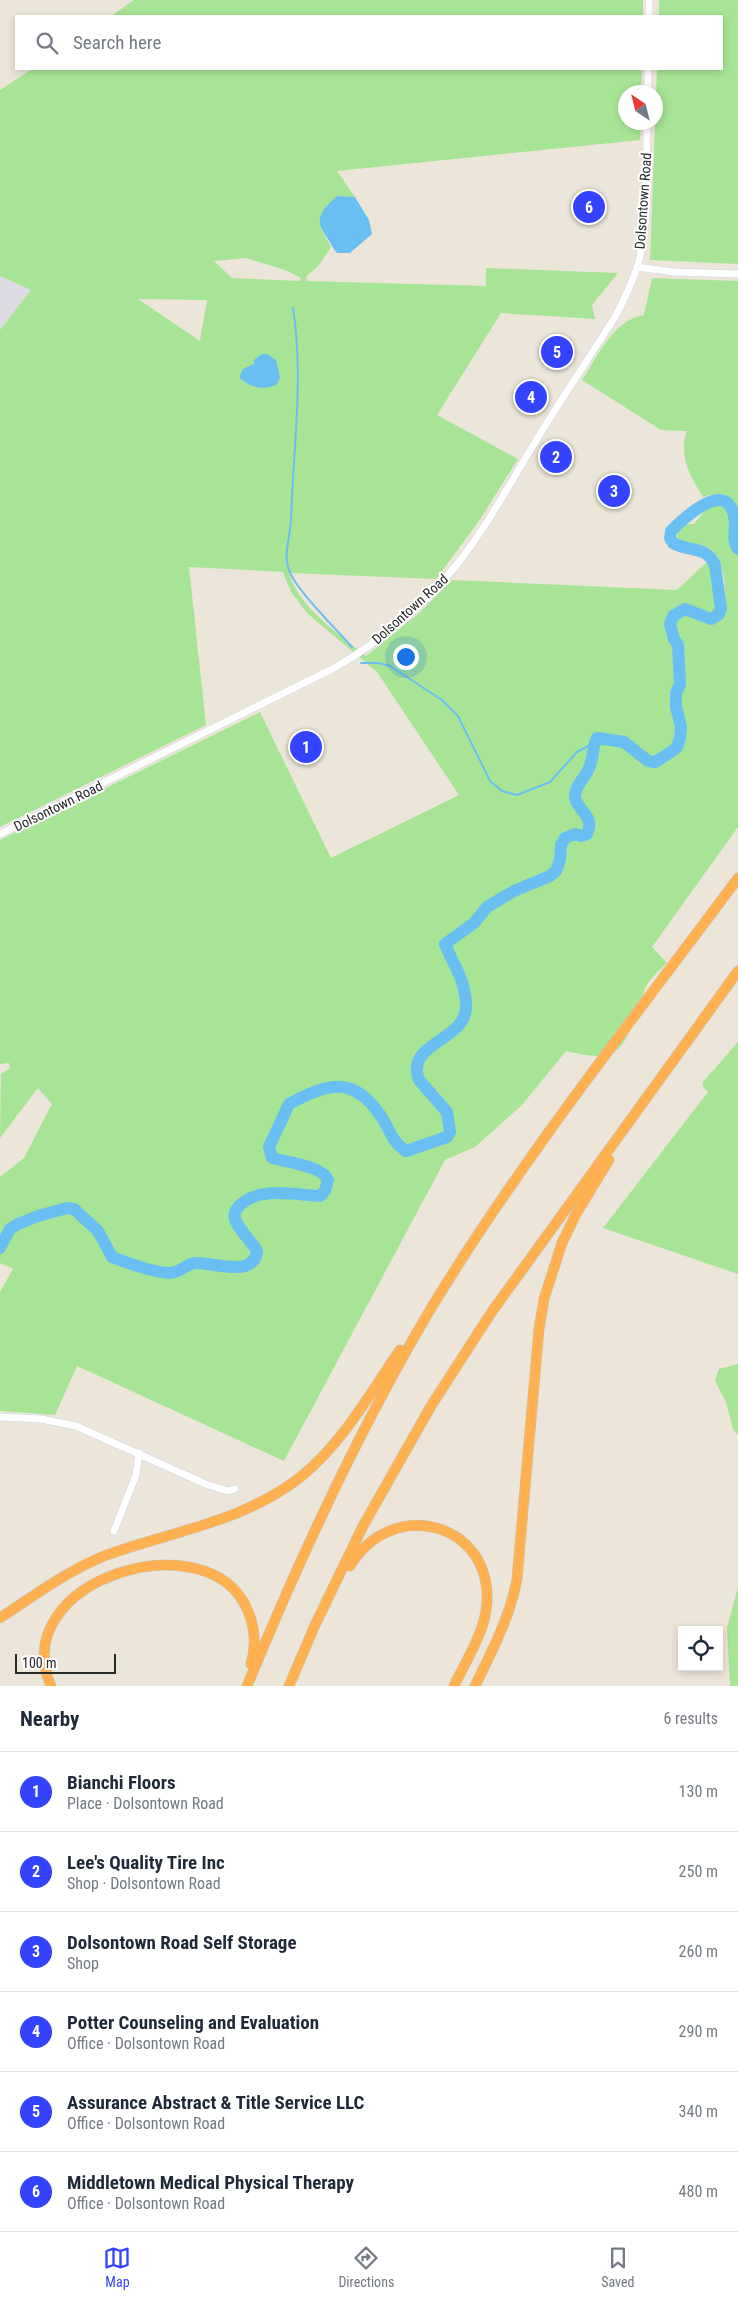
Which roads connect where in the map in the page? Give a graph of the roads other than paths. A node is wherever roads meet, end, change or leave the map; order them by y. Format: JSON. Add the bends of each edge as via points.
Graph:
{"nodes":[{"id":1,"x":649,"y":0,"type":"edge"},
{"id":2,"x":649,"y":15,"type":"edge"},
{"id":3,"x":648,"y":70,"type":"edge"},
{"id":4,"x":648,"y":85,"type":"edge"},
{"id":5,"x":647,"y":130,"type":"edge"},
{"id":6,"x":637,"y":267,"type":"junction"},
{"id":7,"x":738,"y":274,"type":"edge"},
{"id":8,"x":0,"y":834,"type":"edge"},
{"id":9,"x":738,"y":878,"type":"edge"},
{"id":10,"x":738,"y":971,"type":"edge"},
{"id":11,"x":645,"y":1099,"type":"junction"},
{"id":12,"x":443,"y":1290,"type":"junction"},
{"id":13,"x":0,"y":1417,"type":"edge"},
{"id":14,"x":139,"y":1453,"type":"junction"},
{"id":15,"x":235,"y":1489,"type":"dead end"},
{"id":16,"x":114,"y":1531,"type":"dead end"},
{"id":17,"x":320,"y":1616,"type":"junction"},
{"id":18,"x":0,"y":1618,"type":"edge"},
{"id":19,"x":51,"y":1686,"type":"edge"},
{"id":20,"x":246,"y":1686,"type":"edge"},
{"id":21,"x":289,"y":1686,"type":"edge"},
{"id":22,"x":454,"y":1686,"type":"edge"},
{"id":23,"x":475,"y":1686,"type":"edge"}],
"edges":[{"from":1,"to":2,"type":"street"},
{"from":3,"to":4,"type":"street"},
{"from":5,"to":6,"type":"street","name":"Dolsontown Road","via":[[643,230]]},
{"from":6,"to":7,"type":"street"},
{"from":6,"to":8,"type":"street","name":"Dolsontown Road","via":[[615,317],[480,532],[449,574],[414,610],[366,649],[334,668]]},
{"from":9,"to":12,"type":"highway","via":[[515,1181]]},
{"from":10,"to":11,"type":"highway"},
{"from":11,"to":17,"type":"highway","via":[[491,1313],[436,1397],[363,1526]]},
{"from":11,"to":23,"type":"highway","via":[[632,1128],[576,1214],[547,1287],[539,1329],[517,1579],[506,1621]]},
{"from":12,"to":18,"type":"highway","via":[[342,1434],[324,1455],[292,1482],[267,1499],[233,1515],[92,1562]]},
{"from":12,"to":20,"type":"highway","via":[[403,1356],[344,1466],[296,1567]]},
{"from":13,"to":14,"type":"street","via":[[60,1422]]},
{"from":14,"to":15,"type":"street","via":[[208,1484],[228,1491]]},
{"from":14,"to":16,"type":"street","via":[[136,1474]]},
{"from":17,"to":21,"type":"highway"},
{"from":17,"to":22,"type":"highway","via":[[354,1558],[382,1533],[404,1526],[424,1525],[448,1532],[474,1555],[484,1575],[487,1592],[485,1619]]},
{"from":19,"to":20,"type":"highway","via":[[44,1660],[46,1638],[55,1617],[71,1599],[117,1574],[145,1567],[172,1566],[198,1570],[219,1578],[245,1606],[252,1623],[254,1647]]}]}
